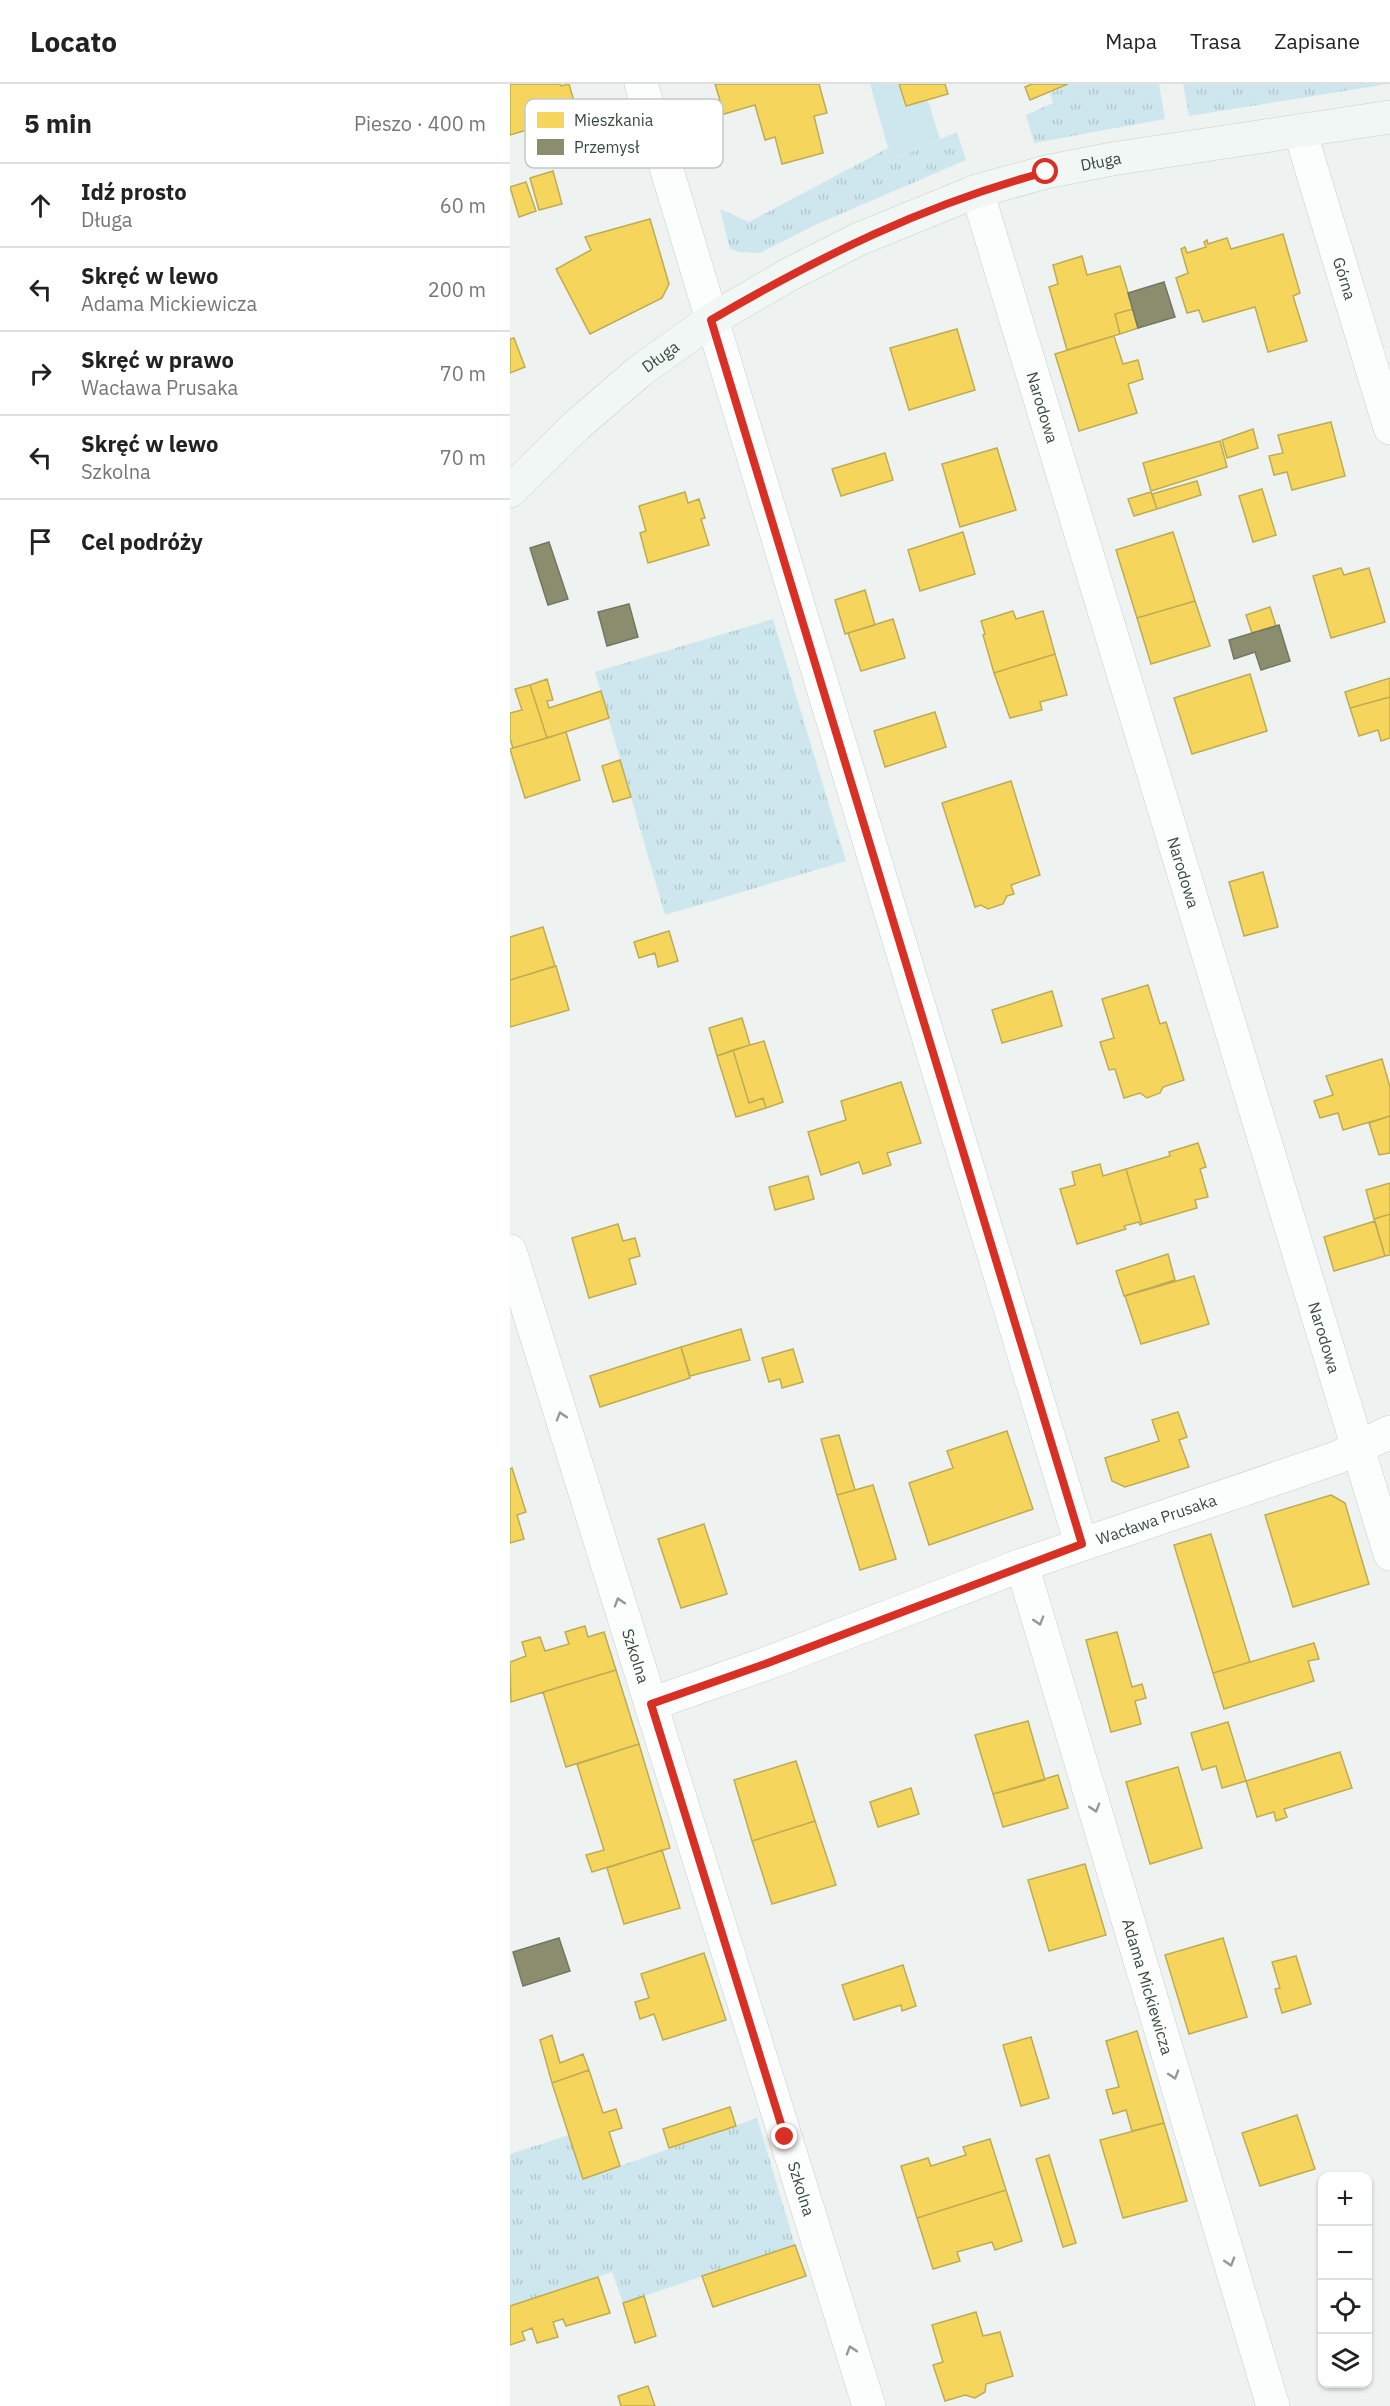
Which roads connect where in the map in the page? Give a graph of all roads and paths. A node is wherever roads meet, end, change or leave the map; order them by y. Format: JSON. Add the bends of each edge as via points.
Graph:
{"nodes":[{"id":1,"x":641,"y":84,"type":"edge"},
{"id":2,"x":645,"y":99,"type":"edge"},
{"id":3,"x":1390,"y":117,"type":"edge"},
{"id":4,"x":1300,"y":131,"type":"junction"},
{"id":5,"x":666,"y":168,"type":"edge"},
{"id":6,"x":977,"y":191,"type":"junction"},
{"id":7,"x":711,"y":320,"type":"junction"},
{"id":8,"x":1390,"y":428,"type":"edge"},
{"id":9,"x":510,"y":491,"type":"edge"},
{"id":10,"x":510,"y":1251,"type":"edge"},
{"id":11,"x":1390,"y":1432,"type":"edge"},
{"id":12,"x":1358,"y":1447,"type":"junction"},
{"id":13,"x":1082,"y":1544,"type":"junction"},
{"id":14,"x":1390,"y":1554,"type":"edge"},
{"id":15,"x":1022,"y":1565,"type":"junction"},
{"id":16,"x":651,"y":1704,"type":"junction"},
{"id":17,"x":869,"y":2406,"type":"edge"},
{"id":18,"x":1273,"y":2406,"type":"edge"}],
"edges":[{"from":1,"to":2,"type":"street"},
{"from":3,"to":4,"type":"street","name":"Długa"},
{"from":4,"to":6,"type":"street","name":"Długa","via":[[1112,159]]},
{"from":4,"to":8,"type":"street","name":"Górna"},
{"from":5,"to":7,"type":"street"},
{"from":6,"to":7,"type":"street","name":"Długa","via":[[859,240]]},
{"from":6,"to":12,"type":"street","name":"Narodowa"},
{"from":7,"to":9,"type":"street","name":"Długa","via":[[640,371],[577,425]]},
{"from":7,"to":13,"type":"street"},
{"from":16,"to":10,"type":"street","name":"Szkolna","one_way":true},
{"from":11,"to":12,"type":"street","name":"Wacława Prusaka"},
{"from":12,"to":13,"type":"street","name":"Wacława Prusaka","via":[[1336,1458]]},
{"from":12,"to":14,"type":"street","name":"Narodowa"},
{"from":13,"to":15,"type":"street","name":"Wacława Prusaka"},
{"from":15,"to":16,"type":"street","name":"Wacława Prusaka"},
{"from":15,"to":18,"type":"street","name":"Adama Mickiewicza","one_way":true},
{"from":17,"to":16,"type":"street","name":"Szkolna","one_way":true}]}
